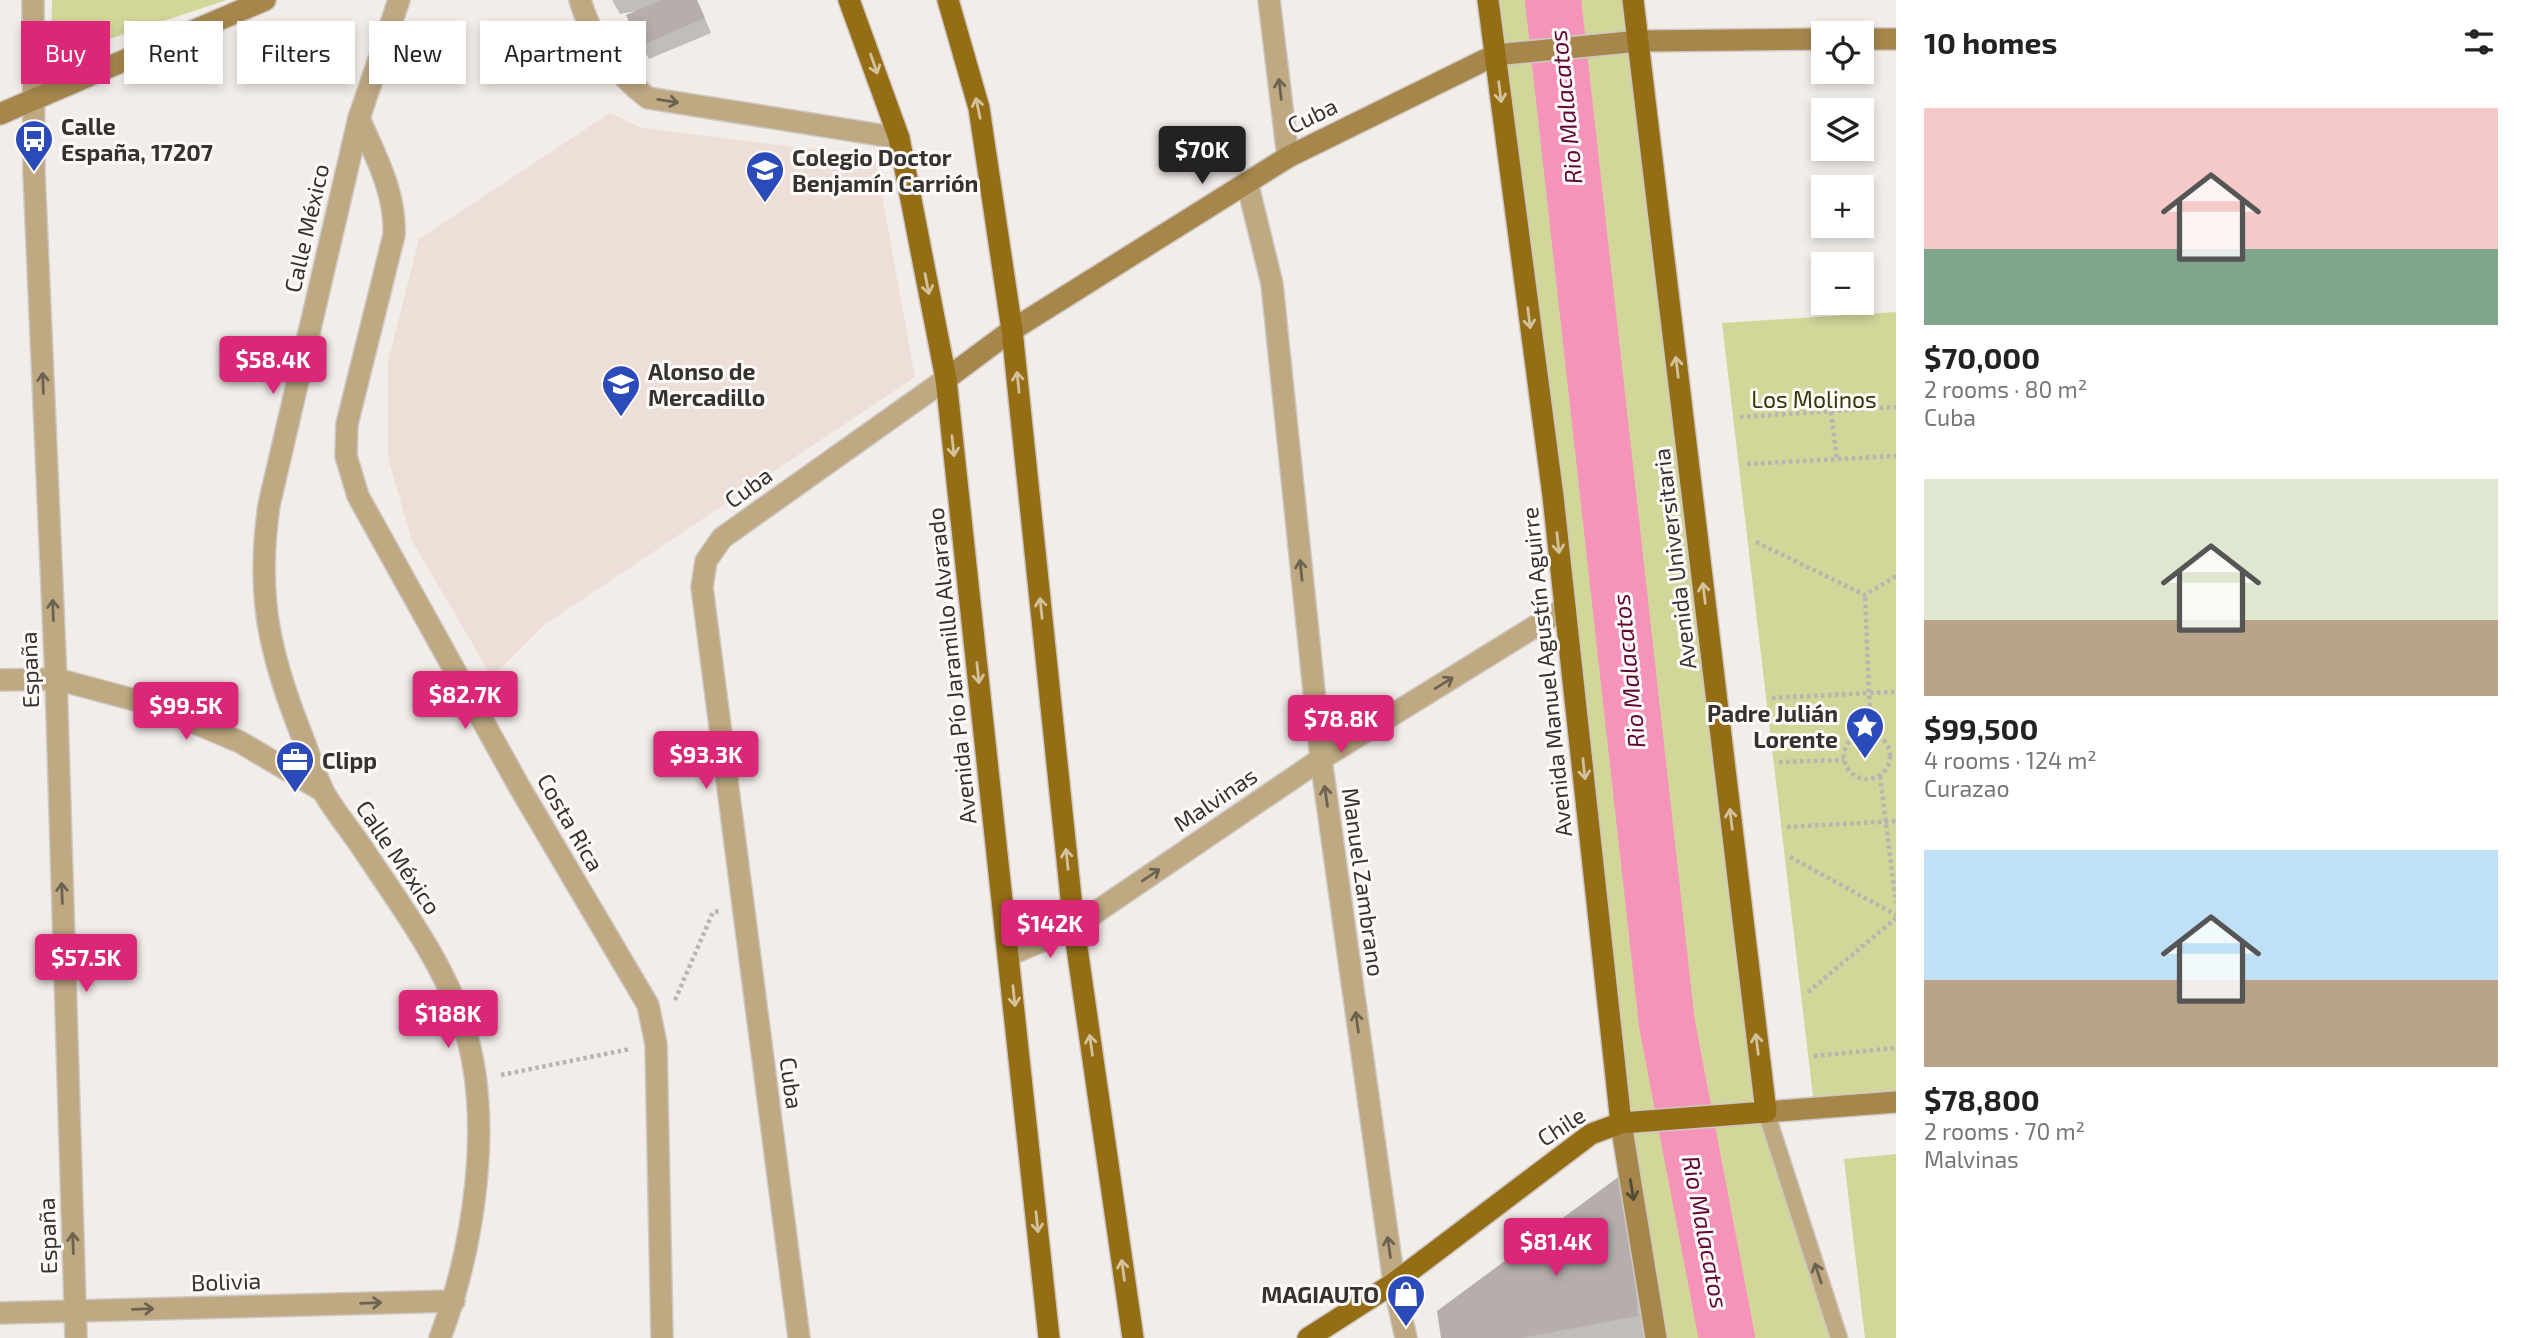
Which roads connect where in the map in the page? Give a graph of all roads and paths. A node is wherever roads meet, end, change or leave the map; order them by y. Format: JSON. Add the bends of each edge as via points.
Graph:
{"nodes":[{"id":1,"x":33,"y":0,"type":"edge"},
{"id":2,"x":265,"y":0,"type":"edge"},
{"id":3,"x":399,"y":0,"type":"edge"},
{"id":4,"x":580,"y":0,"type":"edge"},
{"id":5,"x":849,"y":0,"type":"edge"},
{"id":6,"x":948,"y":0,"type":"edge"},
{"id":7,"x":1269,"y":0,"type":"edge"},
{"id":8,"x":1488,"y":0,"type":"edge"},
{"id":9,"x":1633,"y":0,"type":"edge"},
{"id":10,"x":1811,"y":39,"type":"edge"},
{"id":11,"x":1874,"y":39,"type":"edge"},
{"id":12,"x":1896,"y":39,"type":"edge"},
{"id":13,"x":1639,"y":41,"type":"junction"},
{"id":14,"x":1495,"y":55,"type":"junction"},
{"id":15,"x":33,"y":100,"type":"junction"},
{"id":16,"x":0,"y":114,"type":"edge"},
{"id":17,"x":359,"y":118,"type":"junction"},
{"id":18,"x":899,"y":138,"type":"junction"},
{"id":19,"x":1288,"y":156,"type":"junction"},
{"id":20,"x":1247,"y":182,"type":"junction"},
{"id":21,"x":1012,"y":330,"type":"junction"},
{"id":22,"x":946,"y":379,"type":"junction"},
{"id":23,"x":1896,"y":407,"type":"edge"},
{"id":24,"x":1831,"y":412,"type":"junction"},
{"id":25,"x":1740,"y":417,"type":"dead end"},
{"id":26,"x":1896,"y":456,"type":"edge"},
{"id":27,"x":1837,"y":460,"type":"junction"},
{"id":28,"x":1747,"y":464,"type":"dead end"},
{"id":29,"x":1756,"y":542,"type":"dead end"},
{"id":30,"x":1896,"y":576,"type":"edge"},
{"id":31,"x":1865,"y":595,"type":"junction"},
{"id":32,"x":1565,"y":608,"type":"junction"},
{"id":33,"x":56,"y":679,"type":"junction"},
{"id":34,"x":0,"y":680,"type":"edge"},
{"id":35,"x":1896,"y":692,"type":"edge"},
{"id":36,"x":1869,"y":693,"type":"junction"},
{"id":37,"x":1772,"y":698,"type":"dead end"},
{"id":38,"x":1871,"y":734,"type":"junction"},
{"id":39,"x":1893,"y":756,"type":"edge"},
{"id":40,"x":1321,"y":759,"type":"junction"},
{"id":41,"x":1844,"y":760,"type":"junction"},
{"id":42,"x":1779,"y":762,"type":"dead end"},
{"id":43,"x":1880,"y":776,"type":"junction"},
{"id":44,"x":323,"y":791,"type":"junction"},
{"id":45,"x":1896,"y":821,"type":"edge"},
{"id":46,"x":1884,"y":822,"type":"junction"},
{"id":47,"x":1787,"y":827,"type":"dead end"},
{"id":48,"x":1790,"y":857,"type":"dead end"},
{"id":49,"x":1896,"y":903,"type":"edge"},
{"id":50,"x":742,"y":909,"type":"junction"},
{"id":51,"x":1896,"y":917,"type":"edge"},
{"id":52,"x":1074,"y":927,"type":"junction"},
{"id":53,"x":1009,"y":955,"type":"junction"},
{"id":54,"x":1808,"y":992,"type":"dead end"},
{"id":55,"x":656,"y":1044,"type":"junction"},
{"id":56,"x":1896,"y":1048,"type":"edge"},
{"id":57,"x":1814,"y":1056,"type":"dead end"},
{"id":58,"x":476,"y":1080,"type":"junction"},
{"id":59,"x":1896,"y":1102,"type":"edge"},
{"id":60,"x":1757,"y":1113,"type":"junction"},
{"id":61,"x":1631,"y":1122,"type":"junction"},
{"id":62,"x":1394,"y":1283,"type":"junction"},
{"id":63,"x":454,"y":1301,"type":"junction"},
{"id":64,"x":75,"y":1311,"type":"junction"},
{"id":65,"x":0,"y":1313,"type":"edge"},
{"id":66,"x":76,"y":1338,"type":"edge"},
{"id":67,"x":440,"y":1338,"type":"edge"},
{"id":68,"x":662,"y":1338,"type":"edge"},
{"id":69,"x":799,"y":1338,"type":"edge"},
{"id":70,"x":1049,"y":1338,"type":"edge"},
{"id":71,"x":1133,"y":1338,"type":"edge"},
{"id":72,"x":1308,"y":1338,"type":"edge"},
{"id":73,"x":1406,"y":1338,"type":"edge"},
{"id":74,"x":1656,"y":1338,"type":"edge"},
{"id":75,"x":1839,"y":1338,"type":"edge"}],
"edges":[{"from":1,"to":15,"type":"street","name":"España"},
{"from":2,"to":15,"type":"street"},
{"from":3,"to":17,"type":"street","name":"Calle México"},
{"from":4,"to":18,"type":"street","one_way":true,"via":[[604,55],[624,80],[648,98]]},
{"from":5,"to":18,"type":"main road","name":"Avenida Pío Jaramillo Alvarado","one_way":true},
{"from":21,"to":6,"type":"main road","one_way":true,"via":[[979,108]]},
{"from":19,"to":7,"type":"street","one_way":true},
{"from":8,"to":14,"type":"main road","name":"Avenida Manuel Agustín Aguirre"},
{"from":9,"to":13,"type":"main road","name":"Avenida Universitaria"},
{"from":10,"to":13,"type":"street","name":"Cuba"},
{"from":11,"to":12,"type":"street"},
{"from":13,"to":14,"type":"street","name":"Cuba"},
{"from":60,"to":13,"type":"main road","name":"Avenida Universitaria","one_way":true},
{"from":14,"to":19,"type":"street","name":"Cuba"},
{"from":14,"to":32,"type":"main road","name":"Avenida Manuel Agustín Aguirre","one_way":true},
{"from":15,"to":16,"type":"street"},
{"from":33,"to":15,"type":"street","name":"España","one_way":true},
{"from":17,"to":44,"type":"street","name":"Calle México","via":[[263,547],[265,614],[280,680]]},
{"from":17,"to":55,"type":"street","name":"Costa Rica","via":[[395,212],[394,234],[347,424],[346,456],[358,496],[520,788],[648,1005]]},
{"from":18,"to":22,"type":"main road","name":"Avenida Pío Jaramillo Alvarado","one_way":true},
{"from":19,"to":20,"type":"street","name":"Cuba"},
{"from":20,"to":21,"type":"street","name":"Cuba"},
{"from":40,"to":20,"type":"street","name":"Manuel Zambrano","one_way":true,"via":[[1272,284]]},
{"from":21,"to":22,"type":"street","name":"Cuba"},
{"from":52,"to":21,"type":"main road","one_way":true},
{"from":22,"to":50,"type":"street","name":"Cuba","via":[[722,538],[706,561],[702,587]]},
{"from":22,"to":53,"type":"main road","name":"Avenida Pío Jaramillo Alvarado","one_way":true},
{"from":23,"to":24,"type":"path"},
{"from":24,"to":25,"type":"path"},
{"from":24,"to":27,"type":"path"},
{"from":26,"to":27,"type":"path"},
{"from":27,"to":28,"type":"path"},
{"from":29,"to":31,"type":"path"},
{"from":30,"to":31,"type":"path"},
{"from":31,"to":36,"type":"path"},
{"from":40,"to":32,"type":"street","name":"Malvinas","one_way":true},
{"from":32,"to":61,"type":"main road","name":"Avenida Manuel Agustín Aguirre","one_way":true},
{"from":33,"to":34,"type":"street"},
{"from":33,"to":44,"type":"street","via":[[150,704],[240,742]]},
{"from":64,"to":33,"type":"street","name":"España","one_way":true},
{"from":35,"to":36,"type":"path"},
{"from":36,"to":37,"type":"path"},
{"from":36,"to":38,"type":"path"},
{"from":38,"to":39,"type":"path","via":[[1885,741]]},
{"from":38,"to":41,"type":"path","via":[[1850,740]]},
{"from":39,"to":43,"type":"path"},
{"from":52,"to":40,"type":"street","name":"Malvinas","one_way":true},
{"from":62,"to":40,"type":"street","name":"Manuel Zambrano","one_way":true},
{"from":41,"to":42,"type":"path"},
{"from":41,"to":43,"type":"path","via":[[1856,777]]},
{"from":43,"to":46,"type":"path"},
{"from":44,"to":58,"type":"street","name":"Calle México","via":[[429,948],[464,1027]]},
{"from":45,"to":46,"type":"path"},
{"from":46,"to":47,"type":"path"},
{"from":46,"to":49,"type":"path"},
{"from":48,"to":51,"type":"path"},
{"from":50,"to":55,"type":"path","via":[[713,912]]},
{"from":50,"to":69,"type":"street","name":"Cuba"},
{"from":51,"to":54,"type":"path"},
{"from":52,"to":53,"type":"street","name":"Malvinas"},
{"from":71,"to":52,"type":"main road","one_way":true},
{"from":53,"to":70,"type":"main road","name":"Avenida Pío Jaramillo Alvarado","one_way":true},
{"from":55,"to":58,"type":"path"},
{"from":55,"to":68,"type":"street","name":"Costa Rica"},
{"from":56,"to":57,"type":"path"},
{"from":58,"to":63,"type":"street","name":"Calle México","via":[[477,1167]]},
{"from":59,"to":60,"type":"street","name":"Chile"},
{"from":60,"to":61,"type":"main road","name":"Chile"},
{"from":75,"to":60,"type":"lane","one_way":true},
{"from":61,"to":62,"type":"main road","name":"Chile","via":[[1584,1137]]},
{"from":61,"to":74,"type":"street","name":"Avenida Manuel Agustín Aguirre","one_way":true},
{"from":62,"to":72,"type":"main road","name":"Chile"},
{"from":62,"to":73,"type":"street","name":"Manuel Zambrano"},
{"from":64,"to":63,"type":"street","name":"Bolivia","one_way":true},
{"from":63,"to":67,"type":"street","name":"Calle México"},
{"from":64,"to":65,"type":"street","name":"Bolivia"},
{"from":64,"to":66,"type":"street","name":"España"}]}
